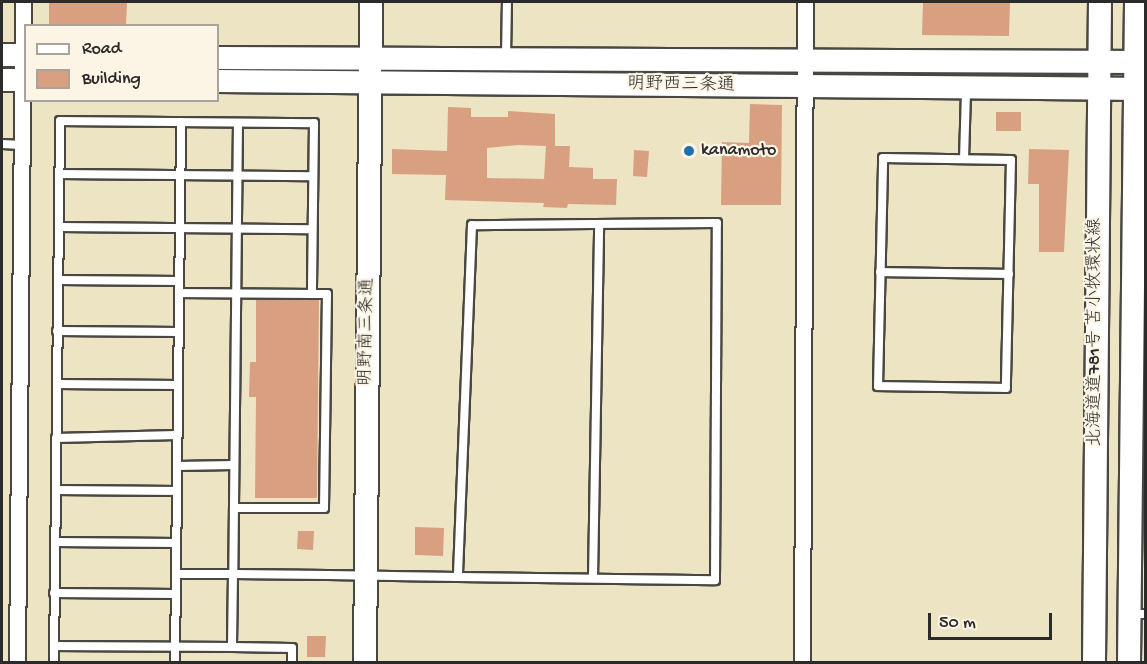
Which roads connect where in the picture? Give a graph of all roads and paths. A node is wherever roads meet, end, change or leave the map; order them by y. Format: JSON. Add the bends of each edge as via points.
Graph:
{"nodes":[{"id":1,"x":23,"y":2,"type":"edge"},
{"id":2,"x":371,"y":2,"type":"edge"},
{"id":3,"x":507,"y":2,"type":"edge"},
{"id":4,"x":805,"y":2,"type":"edge"},
{"id":5,"x":1100,"y":2,"type":"edge"},
{"id":6,"x":1136,"y":2,"type":"edge"},
{"id":7,"x":17,"y":55,"type":"edge"},
{"id":8,"x":219,"y":58,"type":"edge"},
{"id":9,"x":505,"y":61,"type":"junction"},
{"id":10,"x":1099,"y":62,"type":"junction"},
{"id":11,"x":804,"y":63,"type":"junction"},
{"id":12,"x":1141,"y":63,"type":"edge"},
{"id":13,"x":370,"y":71,"type":"junction"},
{"id":14,"x":16,"y":80,"type":"edge"},
{"id":15,"x":219,"y":81,"type":"edge"},
{"id":16,"x":804,"y":88,"type":"junction"},
{"id":17,"x":966,"y":89,"type":"junction"},
{"id":18,"x":1098,"y":89,"type":"junction"},
{"id":19,"x":1141,"y":89,"type":"edge"},
{"id":20,"x":181,"y":122,"type":"junction"},
{"id":21,"x":238,"y":123,"type":"junction"},
{"id":22,"x":2,"y":144,"type":"edge"},
{"id":23,"x":22,"y":145,"type":"junction"},
{"id":24,"x":964,"y":159,"type":"junction"},
{"id":25,"x":1140,"y":170,"type":"edge"},
{"id":26,"x":59,"y":174,"type":"junction"},
{"id":27,"x":181,"y":175,"type":"junction"},
{"id":28,"x":237,"y":175,"type":"junction"},
{"id":29,"x":313,"y":176,"type":"junction"},
{"id":30,"x":599,"y":224,"type":"junction"},
{"id":31,"x":59,"y":227,"type":"junction"},
{"id":32,"x":180,"y":228,"type":"junction"},
{"id":33,"x":237,"y":229,"type":"junction"},
{"id":34,"x":312,"y":229,"type":"junction"},
{"id":35,"x":880,"y":272,"type":"junction"},
{"id":36,"x":1008,"y":274,"type":"junction"},
{"id":37,"x":58,"y":280,"type":"junction"},
{"id":38,"x":179,"y":281,"type":"junction"},
{"id":39,"x":179,"y":293,"type":"junction"},
{"id":40,"x":236,"y":294,"type":"junction"},
{"id":41,"x":312,"y":294,"type":"junction"},
{"id":42,"x":1139,"y":324,"type":"edge"},
{"id":43,"x":57,"y":331,"type":"junction"},
{"id":44,"x":179,"y":332,"type":"junction"},
{"id":45,"x":57,"y":384,"type":"junction"},
{"id":46,"x":178,"y":385,"type":"junction"},
{"id":47,"x":1138,"y":430,"type":"edge"},
{"id":48,"x":177,"y":435,"type":"junction"},
{"id":49,"x":56,"y":438,"type":"junction"},
{"id":50,"x":234,"y":465,"type":"junction"},
{"id":51,"x":177,"y":466,"type":"junction"},
{"id":52,"x":56,"y":490,"type":"junction"},
{"id":53,"x":177,"y":491,"type":"junction"},
{"id":54,"x":234,"y":508,"type":"junction"},
{"id":55,"x":55,"y":542,"type":"junction"},
{"id":56,"x":176,"y":543,"type":"junction"},
{"id":57,"x":176,"y":574,"type":"junction"},
{"id":58,"x":233,"y":574,"type":"junction"},
{"id":59,"x":366,"y":575,"type":"junction"},
{"id":60,"x":458,"y":577,"type":"junction"},
{"id":61,"x":593,"y":578,"type":"junction"},
{"id":62,"x":54,"y":593,"type":"junction"},
{"id":63,"x":176,"y":594,"type":"junction"},
{"id":64,"x":1137,"y":614,"type":"edge"},
{"id":65,"x":54,"y":646,"type":"junction"},
{"id":66,"x":175,"y":647,"type":"junction"},
{"id":67,"x":232,"y":647,"type":"junction"},
{"id":68,"x":17,"y":663,"type":"edge"},
{"id":69,"x":54,"y":663,"type":"edge"},
{"id":70,"x":175,"y":663,"type":"edge"},
{"id":71,"x":292,"y":663,"type":"edge"},
{"id":72,"x":365,"y":663,"type":"edge"},
{"id":73,"x":802,"y":663,"type":"edge"},
{"id":74,"x":1094,"y":663,"type":"edge"},
{"id":75,"x":1129,"y":663,"type":"edge"}],
"edges":[{"from":1,"to":7,"type":"street"},
{"from":2,"to":13,"type":"street","name":"明野南三条通"},
{"from":3,"to":9,"type":"lane"},
{"from":4,"to":11,"type":"street"},
{"from":5,"to":10,"type":"street","name":"北海道道781号 苫小牧環状線"},
{"from":6,"to":12,"type":"street","name":"北海道道781号 苫小牧環状線"},
{"from":7,"to":14,"type":"street"},
{"from":8,"to":13,"type":"street","name":"明野西三条通"},
{"from":9,"to":11,"type":"street","name":"明野西三条通"},
{"from":9,"to":13,"type":"street","name":"明野西三条通"},
{"from":10,"to":11,"type":"street","name":"明野西三条通"},
{"from":10,"to":12,"type":"street","name":"明野西三条通"},
{"from":10,"to":18,"type":"street","name":"北海道道781号 苫小牧環状線"},
{"from":11,"to":16,"type":"street"},
{"from":12,"to":19,"type":"street","name":"北海道道781号 苫小牧環状線"},
{"from":13,"to":15,"type":"street","name":"明野西三条通"},
{"from":13,"to":16,"type":"street","name":"明野西三条通"},
{"from":13,"to":59,"type":"street","name":"明野南三条通"},
{"from":14,"to":23,"type":"street"},
{"from":16,"to":17,"type":"street","name":"明野西三条通"},
{"from":16,"to":73,"type":"street"},
{"from":17,"to":18,"type":"street","name":"明野西三条通"},
{"from":17,"to":24,"type":"lane"},
{"from":18,"to":19,"type":"street","name":"明野西三条通"},
{"from":18,"to":74,"type":"street","name":"北海道道781号 苫小牧環状線"},
{"from":19,"to":25,"type":"street","name":"北海道道781号 苫小牧環状線"},
{"from":20,"to":21,"type":"lane"},
{"from":20,"to":26,"type":"lane","via":[[60,121]]},
{"from":20,"to":27,"type":"lane"},
{"from":21,"to":28,"type":"lane"},
{"from":21,"to":29,"type":"lane","via":[[314,123]]},
{"from":22,"to":23,"type":"lane"},
{"from":23,"to":68,"type":"street"},
{"from":24,"to":35,"type":"lane","via":[[883,158]]},
{"from":24,"to":36,"type":"lane","via":[[1011,160]]},
{"from":25,"to":42,"type":"street","name":"北海道道781号 苫小牧環状線"},
{"from":26,"to":27,"type":"lane"},
{"from":26,"to":31,"type":"lane"},
{"from":27,"to":28,"type":"lane"},
{"from":27,"to":32,"type":"lane"},
{"from":28,"to":29,"type":"lane"},
{"from":28,"to":33,"type":"lane"},
{"from":29,"to":34,"type":"lane"},
{"from":30,"to":60,"type":"lane","via":[[472,225]]},
{"from":30,"to":61,"type":"lane"},
{"from":30,"to":61,"type":"lane","via":[[717,223],[715,580]]},
{"from":31,"to":32,"type":"lane"},
{"from":31,"to":37,"type":"lane"},
{"from":32,"to":33,"type":"lane"},
{"from":32,"to":38,"type":"lane"},
{"from":33,"to":34,"type":"lane"},
{"from":33,"to":40,"type":"lane"},
{"from":34,"to":41,"type":"lane"},
{"from":35,"to":36,"type":"lane"},
{"from":35,"to":36,"type":"lane","via":[[878,386],[995,388],[1006,388]]},
{"from":37,"to":38,"type":"lane"},
{"from":37,"to":43,"type":"lane"},
{"from":38,"to":39,"type":"lane"},
{"from":39,"to":40,"type":"lane"},
{"from":39,"to":44,"type":"lane"},
{"from":40,"to":41,"type":"lane"},
{"from":40,"to":50,"type":"lane"},
{"from":41,"to":54,"type":"lane","via":[[327,294],[324,508]]},
{"from":42,"to":47,"type":"street","name":"北海道道781号 苫小牧環状線"},
{"from":43,"to":44,"type":"lane"},
{"from":43,"to":45,"type":"lane"},
{"from":44,"to":46,"type":"lane"},
{"from":45,"to":46,"type":"lane"},
{"from":45,"to":49,"type":"lane"},
{"from":46,"to":48,"type":"lane"},
{"from":47,"to":64,"type":"street","name":"北海道道781号 苫小牧環状線"},
{"from":48,"to":49,"type":"lane"},
{"from":48,"to":51,"type":"lane"},
{"from":49,"to":52,"type":"lane"},
{"from":50,"to":51,"type":"lane"},
{"from":50,"to":54,"type":"lane"},
{"from":51,"to":53,"type":"lane"},
{"from":52,"to":53,"type":"lane"},
{"from":52,"to":55,"type":"lane"},
{"from":53,"to":56,"type":"lane"},
{"from":54,"to":58,"type":"lane"},
{"from":55,"to":56,"type":"lane"},
{"from":55,"to":62,"type":"lane"},
{"from":56,"to":57,"type":"lane"},
{"from":57,"to":58,"type":"lane"},
{"from":57,"to":63,"type":"lane"},
{"from":58,"to":59,"type":"lane"},
{"from":58,"to":67,"type":"lane"},
{"from":59,"to":60,"type":"lane"},
{"from":59,"to":72,"type":"street","name":"明野南三条通"},
{"from":60,"to":61,"type":"lane"},
{"from":62,"to":63,"type":"lane"},
{"from":62,"to":65,"type":"lane"},
{"from":63,"to":66,"type":"lane"},
{"from":64,"to":75,"type":"street","name":"北海道道781号 苫小牧環状線"},
{"from":65,"to":66,"type":"lane"},
{"from":65,"to":69,"type":"lane"},
{"from":66,"to":67,"type":"lane"},
{"from":66,"to":70,"type":"lane"},
{"from":67,"to":71,"type":"lane","via":[[292,648]]}]}
